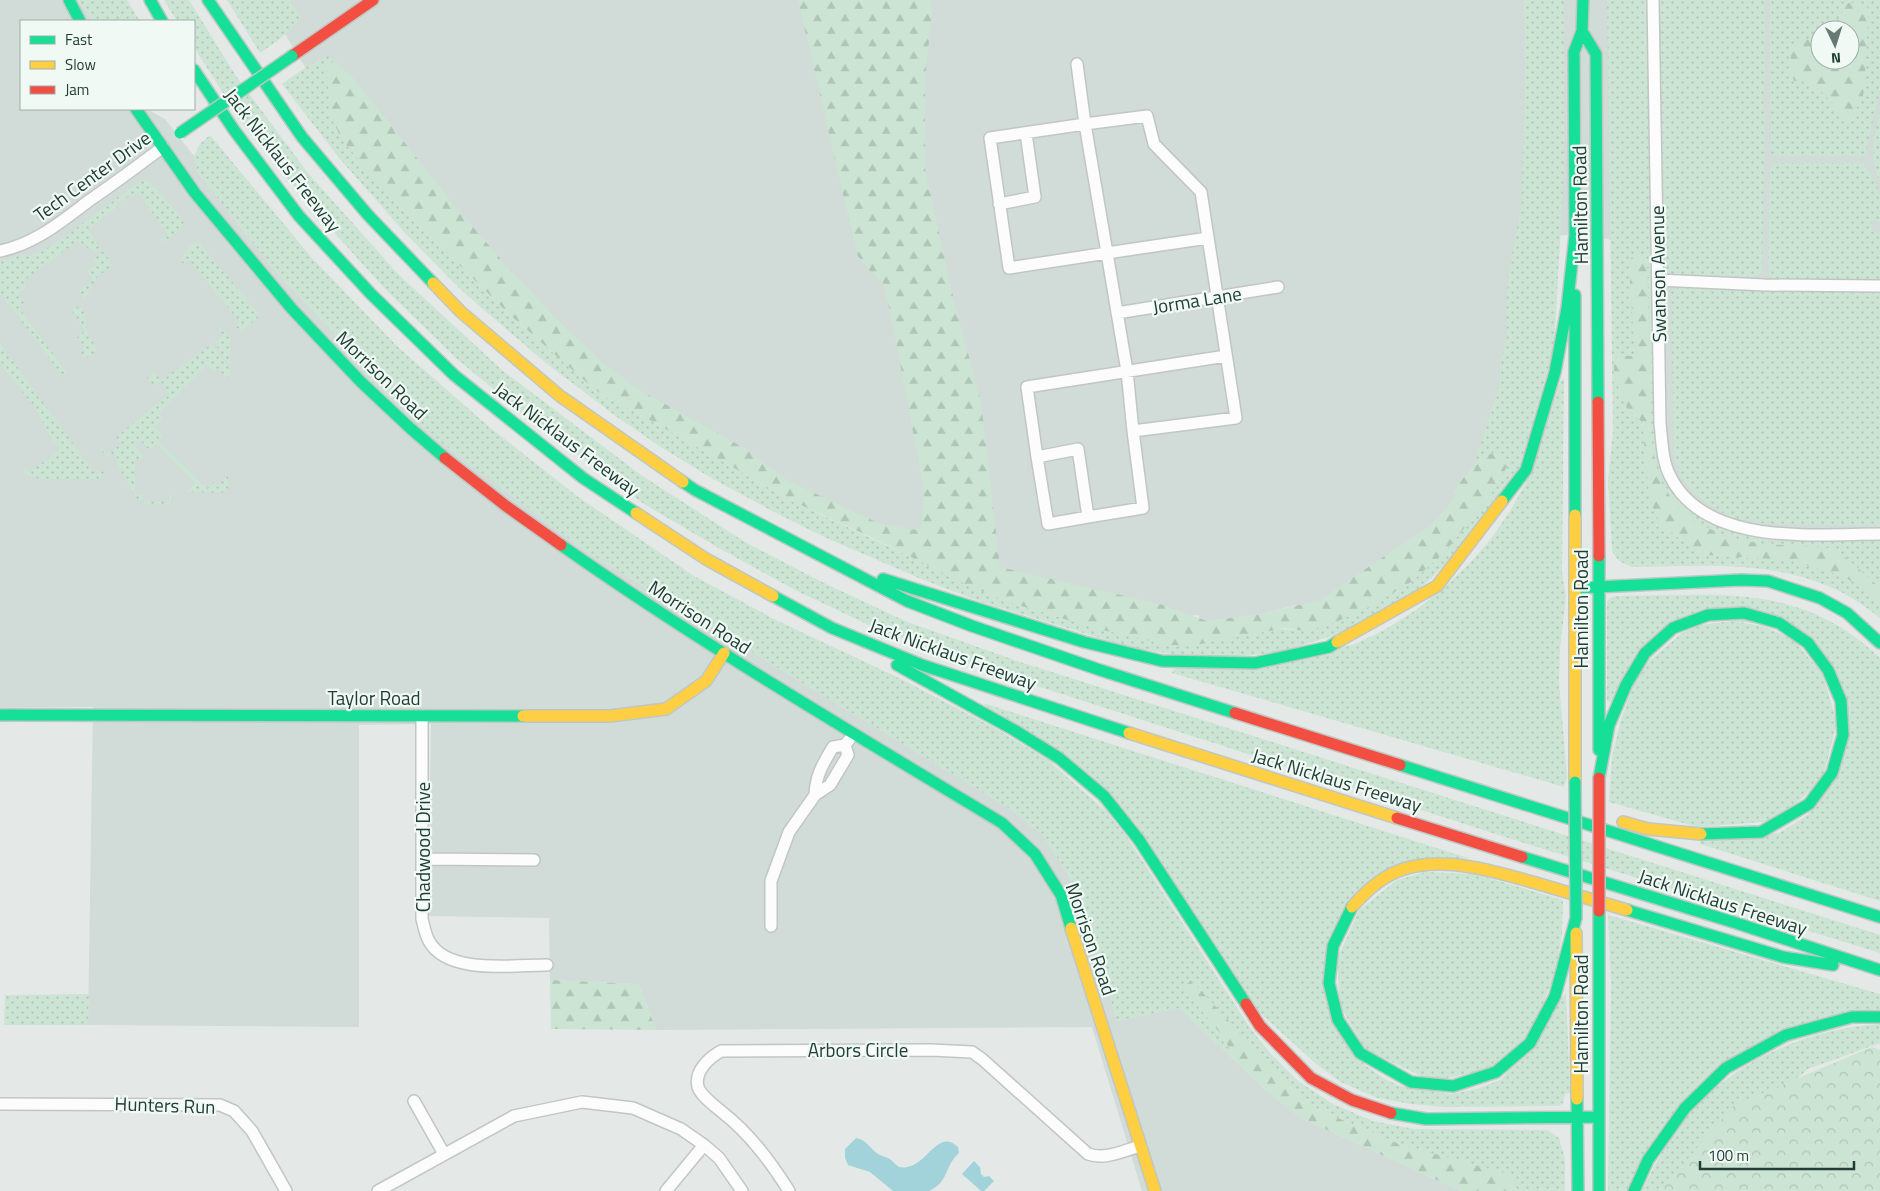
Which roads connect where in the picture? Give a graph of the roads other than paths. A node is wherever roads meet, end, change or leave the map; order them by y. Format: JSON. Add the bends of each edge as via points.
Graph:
{"nodes":[{"id":1,"x":69,"y":0,"type":"edge"},
{"id":2,"x":150,"y":0,"type":"edge"},
{"id":3,"x":208,"y":0,"type":"edge"},
{"id":4,"x":373,"y":0,"type":"edge"},
{"id":5,"x":1583,"y":0,"type":"edge"},
{"id":6,"x":1653,"y":0,"type":"edge"},
{"id":7,"x":79,"y":20,"type":"edge"},
{"id":8,"x":161,"y":20,"type":"edge"},
{"id":9,"x":1582,"y":31,"type":"junction"},
{"id":10,"x":1078,"y":64,"type":"dead end"},
{"id":11,"x":195,"y":72,"type":"edge"},
{"id":12,"x":137,"y":110,"type":"edge"},
{"id":13,"x":1085,"y":124,"type":"junction"},
{"id":14,"x":1026,"y":133,"type":"junction"},
{"id":15,"x":163,"y":147,"type":"junction"},
{"id":16,"x":999,"y":204,"type":"junction"},
{"id":17,"x":1575,"y":235,"type":"junction"},
{"id":18,"x":1208,"y":238,"type":"junction"},
{"id":19,"x":0,"y":251,"type":"edge"},
{"id":20,"x":1107,"y":253,"type":"junction"},
{"id":21,"x":1658,"y":280,"type":"junction"},
{"id":22,"x":1880,"y":286,"type":"edge"},
{"id":23,"x":1278,"y":287,"type":"dead end"},
{"id":24,"x":1217,"y":297,"type":"junction"},
{"id":25,"x":1117,"y":313,"type":"junction"},
{"id":26,"x":1226,"y":356,"type":"junction"},
{"id":27,"x":1127,"y":371,"type":"junction"},
{"id":28,"x":1133,"y":432,"type":"junction"},
{"id":29,"x":1037,"y":456,"type":"junction"},
{"id":30,"x":1088,"y":517,"type":"junction"},
{"id":31,"x":1880,"y":534,"type":"edge"},
{"id":32,"x":848,"y":570,"type":"junction"},
{"id":33,"x":1598,"y":587,"type":"junction"},
{"id":34,"x":1576,"y":588,"type":"junction"},
{"id":35,"x":832,"y":628,"type":"junction"},
{"id":36,"x":1880,"y":642,"type":"edge"},
{"id":37,"x":724,"y":654,"type":"junction"},
{"id":38,"x":0,"y":715,"type":"edge"},
{"id":39,"x":422,"y":716,"type":"junction"},
{"id":40,"x":854,"y":734,"type":"junction"},
{"id":41,"x":845,"y":744,"type":"junction"},
{"id":42,"x":1336,"y":745,"type":"junction"},
{"id":43,"x":1599,"y":778,"type":"junction"},
{"id":44,"x":815,"y":795,"type":"junction"},
{"id":45,"x":422,"y":859,"type":"junction"},
{"id":46,"x":534,"y":860,"type":"dead end"},
{"id":47,"x":1880,"y":917,"type":"edge"},
{"id":48,"x":1576,"y":918,"type":"junction"},
{"id":49,"x":771,"y":926,"type":"dead end"},
{"id":50,"x":547,"y":965,"type":"dead end"},
{"id":51,"x":1880,"y":972,"type":"edge"},
{"id":52,"x":1880,"y":1017,"type":"edge"},
{"id":53,"x":414,"y":1101,"type":"dead end"},
{"id":54,"x":0,"y":1104,"type":"edge"},
{"id":55,"x":1598,"y":1117,"type":"junction"},
{"id":56,"x":1577,"y":1118,"type":"junction"},
{"id":57,"x":704,"y":1145,"type":"junction"},
{"id":58,"x":1140,"y":1146,"type":"junction"},
{"id":59,"x":444,"y":1154,"type":"junction"},
{"id":60,"x":286,"y":1191,"type":"edge"},
{"id":61,"x":378,"y":1191,"type":"edge"},
{"id":62,"x":666,"y":1191,"type":"edge"},
{"id":63,"x":742,"y":1191,"type":"edge"},
{"id":64,"x":789,"y":1191,"type":"edge"},
{"id":65,"x":1155,"y":1191,"type":"edge"},
{"id":66,"x":1578,"y":1191,"type":"edge"},
{"id":67,"x":1599,"y":1191,"type":"edge"},
{"id":68,"x":1634,"y":1191,"type":"edge"}],
"edges":[{"from":1,"to":7,"type":"main road"},
{"from":2,"to":8,"type":"main road"},
{"from":3,"to":32,"type":"main road","name":"Jack Nicklaus Freeway","via":[[302,137],[368,215],[461,312],[560,396],[696,490]]},
{"from":4,"to":15,"type":"main road","name":"Tech Center Drive","bridge":true},
{"from":5,"to":9,"type":"main road","name":"Hamilton Road"},
{"from":6,"to":21,"type":"street","name":"Swanson Avenue"},
{"from":9,"to":17,"type":"main road","name":"Hamilton Road","via":[[1574,52]]},
{"from":9,"to":33,"type":"main road","name":"Hamilton Road","via":[[1596,54]]},
{"from":10,"to":13,"type":"street"},
{"from":11,"to":35,"type":"main road","name":"Jack Nicklaus Freeway","via":[[234,130],[299,216],[371,294],[454,374],[583,478],[706,559]]},
{"from":12,"to":15,"type":"main road","name":"Morrison Road"},
{"from":13,"to":14,"type":"street"},
{"from":13,"to":18,"type":"street","via":[[1147,116],[1154,144],[1201,192]]},
{"from":13,"to":20,"type":"street"},
{"from":14,"to":16,"type":"street","via":[[1035,198]]},
{"from":14,"to":16,"type":"street","via":[[990,138]]},
{"from":15,"to":19,"type":"street","name":"Tech Center Drive","via":[[54,227],[20,246]]},
{"from":15,"to":37,"type":"main road","name":"Morrison Road","via":[[185,180],[264,278],[351,372],[410,428],[543,534]]},
{"from":16,"to":20,"type":"street","via":[[1009,268]]},
{"from":17,"to":32,"type":"main road","via":[[1567,308],[1555,372],[1526,470],[1437,586],[1329,647],[1255,663],[1162,661],[1084,642],[919,589]]},
{"from":17,"to":34,"type":"main road","name":"Hamilton Road"},
{"from":18,"to":20,"type":"street"},
{"from":18,"to":24,"type":"street"},
{"from":20,"to":25,"type":"street"},
{"from":21,"to":22,"type":"street"},
{"from":21,"to":31,"type":"street","name":"Swanson Avenue","via":[[1660,423],[1664,457],[1670,476],[1682,494],[1697,508],[1722,522],[1768,533]]},
{"from":23,"to":24,"type":"street","name":"Jorma Lane"},
{"from":24,"to":25,"type":"street","name":"Jorma Lane"},
{"from":24,"to":26,"type":"street"},
{"from":25,"to":27,"type":"street"},
{"from":26,"to":27,"type":"street"},
{"from":26,"to":28,"type":"street","via":[[1236,418]]},
{"from":27,"to":28,"type":"street"},
{"from":27,"to":29,"type":"street","via":[[1027,387]]},
{"from":28,"to":30,"type":"street","via":[[1143,508]]},
{"from":29,"to":30,"type":"street","via":[[1048,524]]},
{"from":29,"to":30,"type":"street","via":[[1078,449]]},
{"from":32,"to":42,"type":"main road","name":"Jack Nicklaus Freeway","via":[[907,601],[972,626]]},
{"from":33,"to":34,"type":"main road"},
{"from":33,"to":36,"type":"main road","via":[[1741,580],[1768,582],[1820,598],[1847,613]]},
{"from":33,"to":43,"type":"main road","name":"Hamilton Road"},
{"from":34,"to":48,"type":"main road","name":"Hamilton Road","bridge":true},
{"from":35,"to":51,"type":"main road","name":"Jack Nicklaus Freeway","via":[[922,664],[1101,724],[1733,922]]},
{"from":35,"to":56,"type":"main road","via":[[1014,730],[1059,758],[1104,796],[1139,840],[1260,1026],[1311,1078],[1352,1100],[1390,1113],[1426,1119]]},
{"from":37,"to":39,"type":"main road","name":"Taylor Road","via":[[706,680],[666,708],[610,716]]},
{"from":37,"to":40,"type":"main road","name":"Morrison Road"},
{"from":38,"to":39,"type":"main road","name":"Taylor Road"},
{"from":39,"to":45,"type":"street","name":"Chadwood Drive"},
{"from":40,"to":41,"type":"street"},
{"from":40,"to":58,"type":"main road","name":"Morrison Road","via":[[1002,823],[1035,854],[1061,895]]},
{"from":41,"to":44,"type":"street","via":[[848,755],[830,785]]},
{"from":41,"to":44,"type":"street","via":[[833,747],[819,772]]},
{"from":42,"to":43,"type":"main road","via":[[1648,829],[1706,834],[1761,832],[1809,804],[1832,773],[1843,735],[1840,701],[1828,670],[1808,643],[1779,623],[1744,613],[1708,615],[1673,628],[1645,653],[1626,685],[1609,725]]},
{"from":42,"to":47,"type":"main road","name":"Jack Nicklaus Freeway"},
{"from":43,"to":55,"type":"main road","name":"Hamilton Road","bridge":true},
{"from":44,"to":49,"type":"street","via":[[789,832],[771,881]]},
{"from":45,"to":46,"type":"street"},
{"from":45,"to":50,"type":"street","name":"Chadwood Drive","via":[[422,919],[429,942],[446,958],[469,966]]},
{"from":48,"to":51,"type":"main road","via":[[1555,996],[1530,1043],[1496,1072],[1453,1086],[1410,1082],[1360,1053],[1338,1020],[1329,983],[1333,946],[1349,911],[1383,879],[1404,869],[1431,865],[1466,866],[1501,873],[1783,957]]},
{"from":48,"to":56,"type":"main road","name":"Hamilton Road"},
{"from":52,"to":68,"type":"main road","via":[[1852,1017],[1786,1035],[1726,1068],[1684,1108],[1648,1160]]},
{"from":53,"to":59,"type":"street"},
{"from":54,"to":60,"type":"street","name":"Hunters Run","via":[[220,1105],[234,1111],[252,1131]]},
{"from":55,"to":56,"type":"main road"},
{"from":55,"to":67,"type":"main road","name":"Hamilton Road"},
{"from":56,"to":66,"type":"main road","name":"Hamilton Road"},
{"from":57,"to":59,"type":"street","via":[[681,1128],[634,1108],[582,1102],[514,1116]]},
{"from":57,"to":62,"type":"street"},
{"from":57,"to":63,"type":"street","via":[[719,1158]]},
{"from":58,"to":64,"type":"street","name":"Arbors Circle","via":[[1108,1156],[1088,1154],[972,1052],[721,1051],[699,1071],[699,1089],[754,1140]]},
{"from":58,"to":65,"type":"main road","name":"Morrison Road"},
{"from":59,"to":61,"type":"street"}]}
